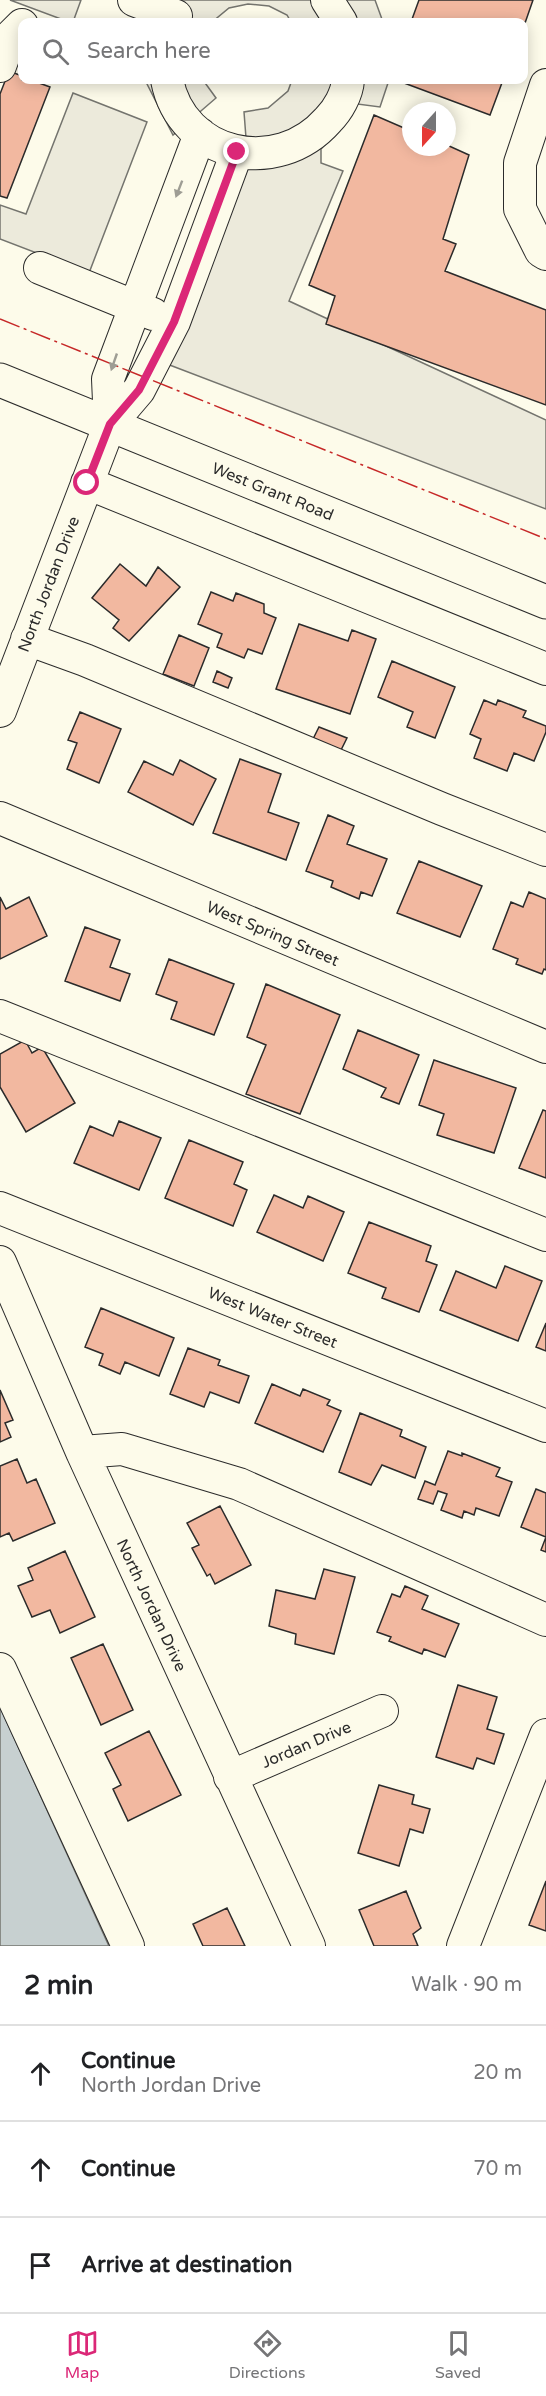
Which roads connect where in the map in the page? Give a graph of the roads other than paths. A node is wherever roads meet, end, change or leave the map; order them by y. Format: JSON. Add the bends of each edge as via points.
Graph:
{"nodes":[{"id":1,"x":134,"y":0,"type":"edge"},
{"id":2,"x":327,"y":0,"type":"edge"},
{"id":3,"x":179,"y":13,"type":"edge"},
{"id":4,"x":338,"y":18,"type":"edge"},
{"id":5,"x":18,"y":29,"type":"edge"},
{"id":6,"x":0,"y":66,"type":"edge"},
{"id":7,"x":168,"y":84,"type":"edge"},
{"id":8,"x":346,"y":84,"type":"edge"},
{"id":9,"x":546,"y":85,"type":"edge"},
{"id":10,"x":200,"y":134,"type":"junction"},
{"id":11,"x":237,"y":152,"type":"junction"},
{"id":12,"x":546,"y":254,"type":"edge"},
{"id":13,"x":40,"y":268,"type":"dead end"},
{"id":14,"x":134,"y":307,"type":"junction"},
{"id":15,"x":174,"y":322,"type":"junction"},
{"id":16,"x":0,"y":380,"type":"edge"},
{"id":17,"x":110,"y":424,"type":"junction"},
{"id":18,"x":87,"y":483,"type":"junction"},
{"id":19,"x":546,"y":602,"type":"edge"},
{"id":20,"x":27,"y":639,"type":"junction"},
{"id":21,"x":546,"y":669,"type":"edge"},
{"id":22,"x":0,"y":711,"type":"edge"},
{"id":23,"x":0,"y":818,"type":"edge"},
{"id":24,"x":546,"y":850,"type":"edge"},
{"id":25,"x":0,"y":1016,"type":"edge"},
{"id":26,"x":546,"y":1047,"type":"edge"},
{"id":27,"x":0,"y":1208,"type":"edge"},
{"id":28,"x":546,"y":1235,"type":"edge"},
{"id":29,"x":0,"y":1262,"type":"edge"},
{"id":30,"x":546,"y":1426,"type":"edge"},
{"id":31,"x":82,"y":1452,"type":"junction"},
{"id":32,"x":546,"y":1620,"type":"edge"},
{"id":33,"x":0,"y":1669,"type":"edge"},
{"id":34,"x":382,"y":1711,"type":"dead end"},
{"id":35,"x":546,"y":1735,"type":"edge"},
{"id":36,"x":230,"y":1777,"type":"junction"},
{"id":37,"x":128,"y":1946,"type":"edge"},
{"id":38,"x":309,"y":1946,"type":"edge"},
{"id":39,"x":463,"y":1946,"type":"edge"}],
"edges":[{"from":1,"to":3,"type":"street"},
{"from":2,"to":4,"type":"street"},
{"from":5,"to":6,"type":"street","via":[[11,36]]},
{"from":7,"to":10,"type":"street","via":[[182,115]]},
{"from":8,"to":11,"type":"street","via":[[336,111],[316,134],[273,153]]},
{"from":9,"to":12,"type":"street","via":[[520,163],[520,209]]},
{"from":10,"to":11,"type":"street"},
{"from":10,"to":14,"type":"street","one_way":true},
{"from":11,"to":15,"type":"street"},
{"from":13,"to":14,"type":"street"},
{"from":14,"to":15,"type":"street"},
{"from":14,"to":17,"type":"street","one_way":true,"via":[[108,379]]},
{"from":15,"to":17,"type":"street","via":[[139,390]]},
{"from":16,"to":17,"type":"main road","name":"West Grant Road"},
{"from":17,"to":18,"type":"street","name":"North Jordan Drive"},
{"from":17,"to":19,"type":"main road","name":"West Grant Road"},
{"from":18,"to":20,"type":"street","name":"North Jordan Drive"},
{"from":18,"to":21,"type":"street"},
{"from":20,"to":22,"type":"street","name":"North Jordan Drive"},
{"from":20,"to":24,"type":"street"},
{"from":23,"to":26,"type":"street","name":"West Spring Street"},
{"from":25,"to":28,"type":"street"},
{"from":27,"to":30,"type":"street","name":"West Water Street"},
{"from":29,"to":31,"type":"street","name":"North Jordan Drive"},
{"from":31,"to":32,"type":"street","via":[[123,1449],[239,1484]]},
{"from":31,"to":36,"type":"street","name":"North Jordan Drive"},
{"from":33,"to":37,"type":"street"},
{"from":34,"to":36,"type":"street","name":"Jordan Drive"},
{"from":35,"to":39,"type":"street"},
{"from":36,"to":38,"type":"street","name":"North Jordan Drive"}]}
